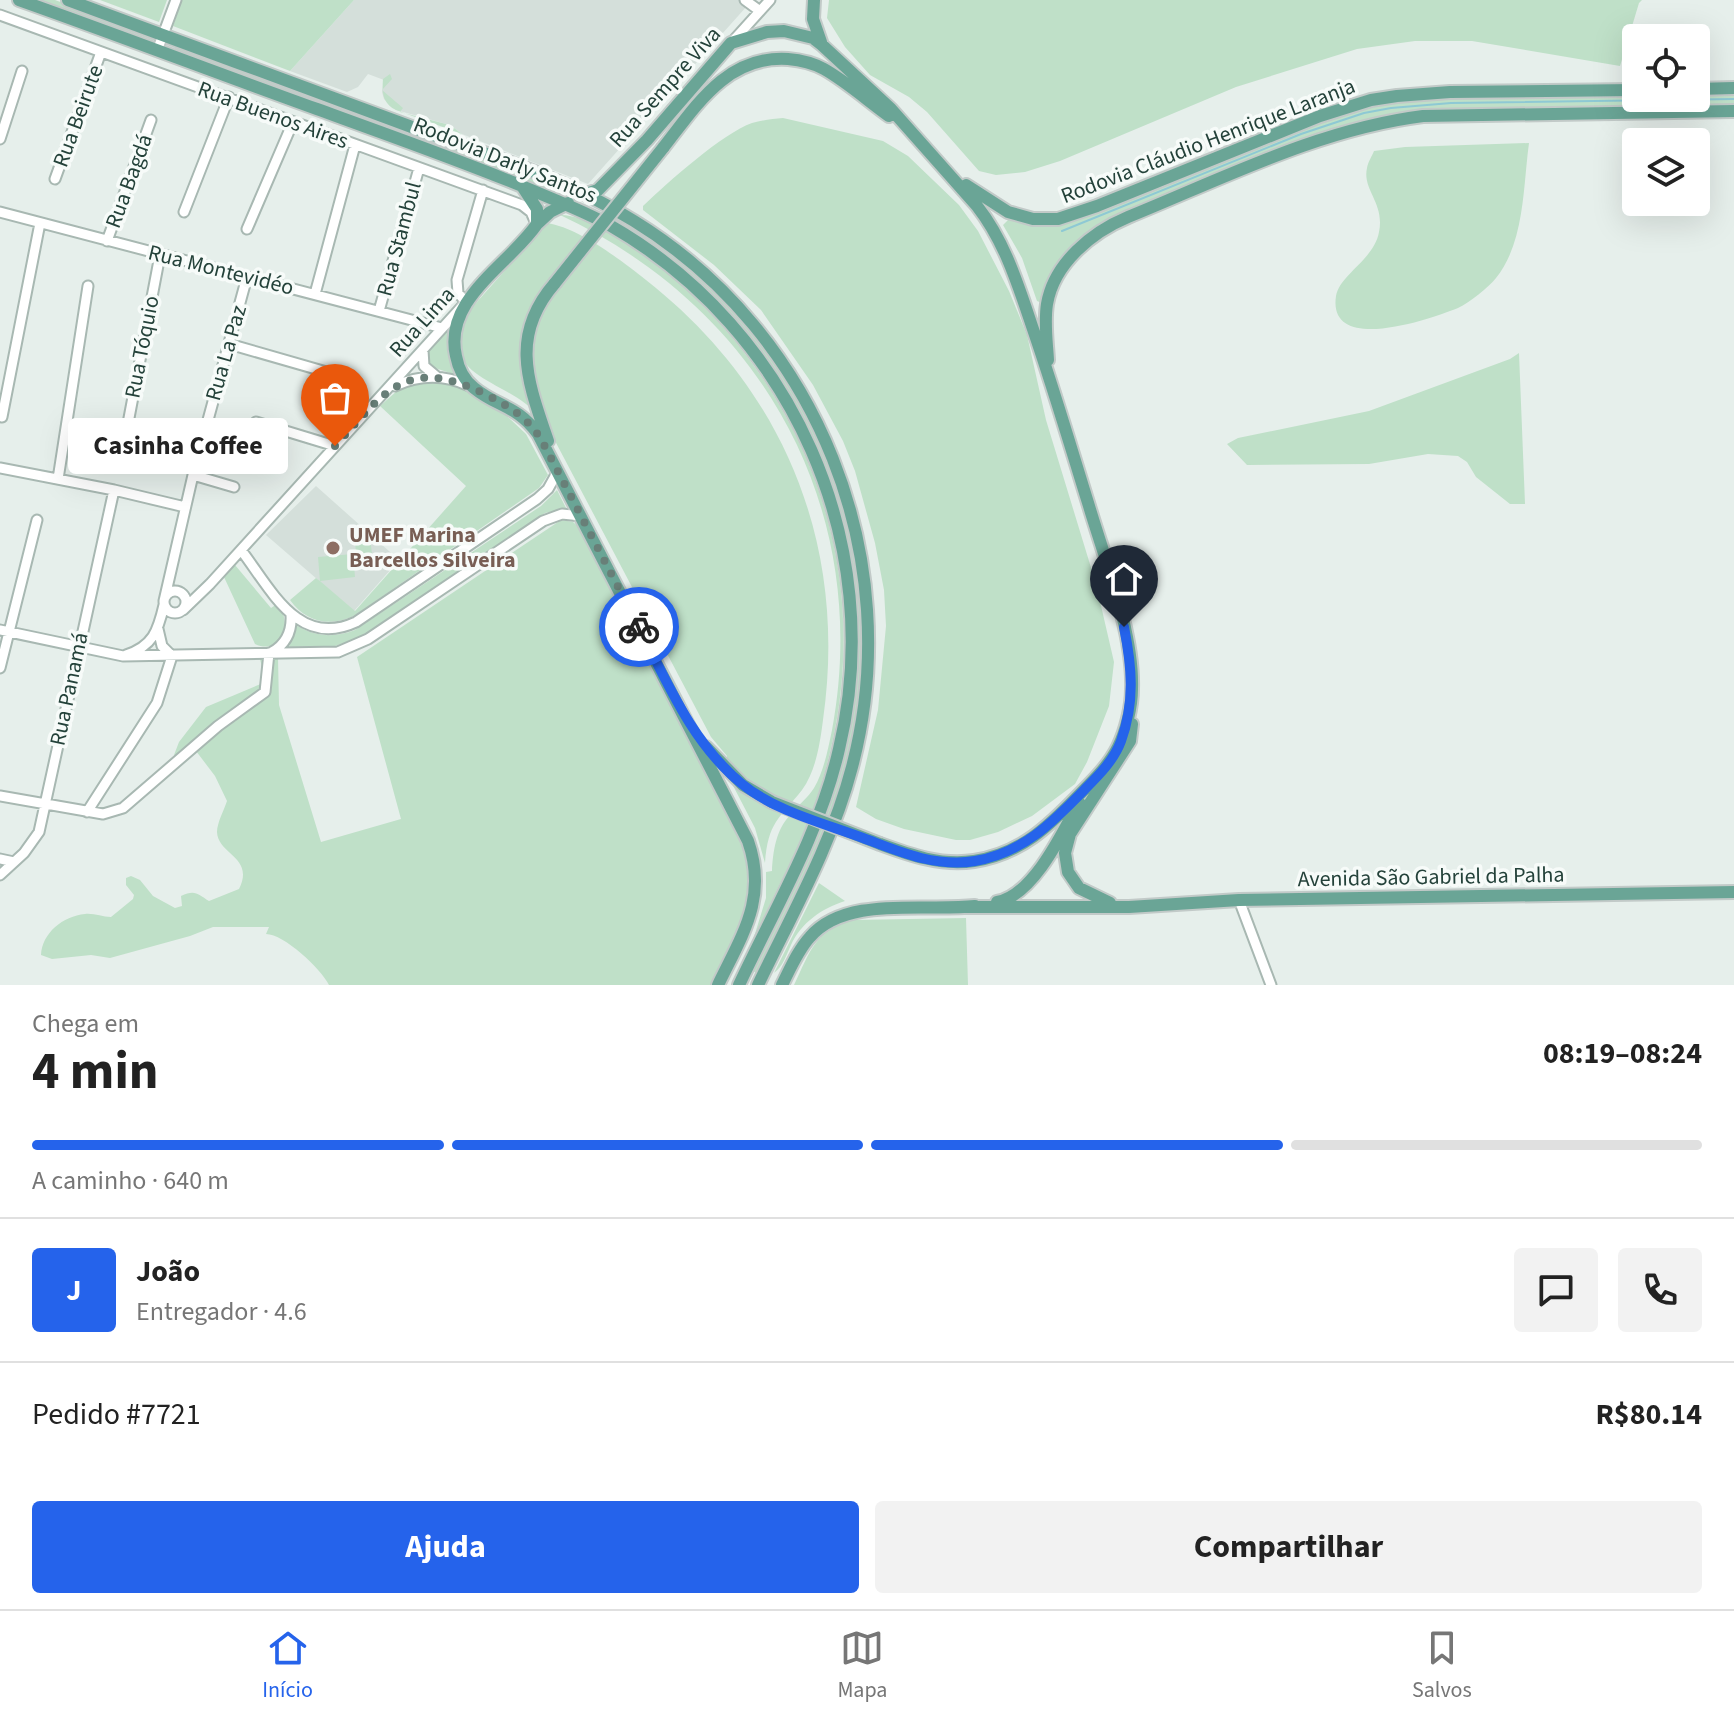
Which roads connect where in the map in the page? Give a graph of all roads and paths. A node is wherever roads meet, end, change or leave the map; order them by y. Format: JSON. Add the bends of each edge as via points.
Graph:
{"nodes":[{"id":1,"x":19,"y":0,"type":"edge"},
{"id":2,"x":68,"y":0,"type":"edge"},
{"id":3,"x":176,"y":0,"type":"edge"},
{"id":4,"x":745,"y":0,"type":"edge"},
{"id":5,"x":770,"y":0,"type":"edge"},
{"id":6,"x":814,"y":0,"type":"edge"},
{"id":7,"x":760,"y":11,"type":"junction"},
{"id":8,"x":0,"y":15,"type":"edge"},
{"id":9,"x":163,"y":35,"type":"junction"},
{"id":10,"x":731,"y":43,"type":"junction"},
{"id":11,"x":822,"y":45,"type":"junction"},
{"id":12,"x":157,"y":51,"type":"junction"},
{"id":13,"x":101,"y":52,"type":"junction"},
{"id":14,"x":22,"y":71,"type":"dead end"},
{"id":15,"x":1734,"y":88,"type":"edge"},
{"id":16,"x":1710,"y":89,"type":"edge"},
{"id":17,"x":1622,"y":90,"type":"edge"},
{"id":18,"x":229,"y":97,"type":"junction"},
{"id":19,"x":1734,"y":111,"type":"edge"},
{"id":20,"x":151,"y":120,"type":"dead end"},
{"id":21,"x":293,"y":122,"type":"junction"},
{"id":22,"x":915,"y":134,"type":"junction"},
{"id":23,"x":0,"y":139,"type":"edge"},
{"id":24,"x":355,"y":145,"type":"junction"},
{"id":25,"x":419,"y":168,"type":"junction"},
{"id":26,"x":951,"y":174,"type":"junction"},
{"id":27,"x":55,"y":179,"type":"dead end"},
{"id":28,"x":522,"y":186,"type":"junction"},
{"id":29,"x":483,"y":190,"type":"junction"},
{"id":30,"x":586,"y":194,"type":"junction"},
{"id":31,"x":568,"y":203,"type":"junction"},
{"id":32,"x":0,"y":212,"type":"edge"},
{"id":33,"x":184,"y":212,"type":"dead end"},
{"id":34,"x":40,"y":223,"type":"junction"},
{"id":35,"x":536,"y":226,"type":"junction"},
{"id":36,"x":247,"y":229,"type":"dead end"},
{"id":37,"x":107,"y":241,"type":"junction"},
{"id":38,"x":160,"y":255,"type":"junction"},
{"id":39,"x":247,"y":277,"type":"junction"},
{"id":40,"x":88,"y":286,"type":"dead end"},
{"id":41,"x":315,"y":294,"type":"junction"},
{"id":42,"x":466,"y":302,"type":"junction"},
{"id":43,"x":379,"y":311,"type":"junction"},
{"id":44,"x":442,"y":328,"type":"junction"},
{"id":45,"x":229,"y":344,"type":"junction"},
{"id":46,"x":425,"y":347,"type":"junction"},
{"id":47,"x":330,"y":373,"type":"dead end"},
{"id":48,"x":1049,"y":375,"type":"junction"},
{"id":49,"x":438,"y":377,"type":"junction"},
{"id":50,"x":474,"y":388,"type":"junction"},
{"id":51,"x":388,"y":390,"type":"junction"},
{"id":52,"x":2,"y":417,"type":"edge"},
{"id":53,"x":256,"y":422,"type":"dead end"},
{"id":54,"x":125,"y":439,"type":"dead end"},
{"id":55,"x":335,"y":446,"type":"junction"},
{"id":56,"x":0,"y":468,"type":"edge"},
{"id":57,"x":558,"y":471,"type":"junction"},
{"id":58,"x":193,"y":475,"type":"junction"},
{"id":59,"x":58,"y":479,"type":"junction"},
{"id":60,"x":234,"y":487,"type":"dead end"},
{"id":61,"x":114,"y":490,"type":"junction"},
{"id":62,"x":185,"y":507,"type":"junction"},
{"id":63,"x":581,"y":516,"type":"junction"},
{"id":64,"x":37,"y":520,"type":"dead end"},
{"id":65,"x":241,"y":550,"type":"junction"},
{"id":66,"x":172,"y":569,"type":"junction"},
{"id":67,"x":210,"y":584,"type":"junction"},
{"id":68,"x":180,"y":592,"type":"junction"},
{"id":69,"x":164,"y":603,"type":"junction"},
{"id":70,"x":179,"y":611,"type":"junction"},
{"id":71,"x":291,"y":615,"type":"junction"},
{"id":72,"x":158,"y":629,"type":"junction"},
{"id":73,"x":4,"y":631,"type":"edge"},
{"id":74,"x":78,"y":647,"type":"junction"},
{"id":75,"x":269,"y":653,"type":"junction"},
{"id":76,"x":123,"y":656,"type":"junction"},
{"id":77,"x":172,"y":656,"type":"junction"},
{"id":78,"x":0,"y":668,"type":"edge"},
{"id":79,"x":1131,"y":700,"type":"junction"},
{"id":80,"x":678,"y":704,"type":"junction"},
{"id":81,"x":1086,"y":788,"type":"junction"},
{"id":82,"x":0,"y":796,"type":"edge"},
{"id":83,"x":44,"y":805,"type":"junction"},
{"id":84,"x":87,"y":812,"type":"junction"},
{"id":85,"x":0,"y":859,"type":"edge"},
{"id":86,"x":14,"y":862,"type":"junction"},
{"id":87,"x":0,"y":875,"type":"edge"},
{"id":88,"x":1734,"y":892,"type":"edge"},
{"id":89,"x":1239,"y":900,"type":"junction"},
{"id":90,"x":967,"y":907,"type":"junction"},
{"id":91,"x":1129,"y":907,"type":"junction"},
{"id":92,"x":785,"y":979,"type":"edge"},
{"id":93,"x":718,"y":985,"type":"edge"},
{"id":94,"x":739,"y":985,"type":"edge"},
{"id":95,"x":758,"y":985,"type":"edge"},
{"id":96,"x":1271,"y":985,"type":"edge"}],
"edges":[{"from":1,"to":12,"type":"main road","name":"Rodovia Darly Santos"},
{"from":2,"to":9,"type":"main road","name":"Rodovia Darly Santos"},
{"from":3,"to":9,"type":"street"},
{"from":4,"to":7,"type":"street"},
{"from":5,"to":7,"type":"street","name":"Rua Sempre Viva"},
{"from":6,"to":11,"type":"main road","via":[[813,19]]},
{"from":7,"to":10,"type":"street","name":"Rua Sempre Viva"},
{"from":8,"to":13,"type":"street","name":"Rua Buenos Aires"},
{"from":9,"to":12,"type":"street"},
{"from":9,"to":30,"type":"main road","name":"Rodovia Darly Santos"},
{"from":10,"to":11,"type":"main road","via":[[784,31]]},
{"from":10,"to":30,"type":"main road","name":"Rua Sempre Viva","via":[[638,149],[598,190]]},
{"from":11,"to":22,"type":"main road"},
{"from":12,"to":28,"type":"main road","name":"Rodovia Darly Santos"},
{"from":13,"to":18,"type":"street","name":"Rua Buenos Aires"},
{"from":13,"to":27,"type":"street","name":"Rua Beirute"},
{"from":14,"to":23,"type":"street"},
{"from":15,"to":16,"type":"main road"},
{"from":17,"to":26,"type":"main road","name":"Rodovia Cláudio Henrique Laranja","via":[[1450,92],[1371,100],[1058,219],[1008,212]]},
{"from":18,"to":21,"type":"street","name":"Rua Buenos Aires"},
{"from":18,"to":33,"type":"street"},
{"from":19,"to":48,"type":"main road","name":"Rodovia Cláudio Henrique Laranja","via":[[1423,116],[1331,136],[1113,223],[1082,244],[1048,301]]},
{"from":20,"to":37,"type":"street","name":"Rua Bagdá"},
{"from":21,"to":24,"type":"street","name":"Rua Buenos Aires"},
{"from":21,"to":36,"type":"street"},
{"from":22,"to":26,"type":"main road"},
{"from":22,"to":57,"type":"main road","bridge":true,"via":[[824,68],[804,61],[772,59],[742,67],[715,84],[541,300],[532,320],[525,360]]},
{"from":24,"to":25,"type":"street","name":"Rua Buenos Aires"},
{"from":24,"to":41,"type":"street"},
{"from":25,"to":29,"type":"street","name":"Rua Buenos Aires"},
{"from":25,"to":43,"type":"street","name":"Rua Stambul"},
{"from":26,"to":48,"type":"main road","via":[[998,238]]},
{"from":28,"to":31,"type":"main road","name":"Rodovia Darly Santos"},
{"from":28,"to":35,"type":"main road","via":[[537,209]]},
{"from":29,"to":35,"type":"street","name":"Rua Buenos Aires","via":[[525,206]]},
{"from":29,"to":42,"type":"street","via":[[457,280]]},
{"from":30,"to":95,"type":"main road","name":"Rodovia Darly Santos","via":[[682,254],[760,331],[818,423],[857,535],[869,633],[858,741],[832,826]]},
{"from":31,"to":35,"type":"main road","name":"Rua Lima"},
{"from":31,"to":94,"type":"main road","name":"Rodovia Darly Santos","via":[[657,256],[740,334],[775,380],[803,430],[841,538],[852,652],[840,747],[817,820]]},
{"from":32,"to":34,"type":"street","name":"Rua Montevidéo"},
{"from":34,"to":37,"type":"street","name":"Rua Montevidéo"},
{"from":34,"to":52,"type":"street"},
{"from":35,"to":42,"type":"main road","name":"Rua Lima"},
{"from":37,"to":38,"type":"street","name":"Rua Montevidéo"},
{"from":38,"to":39,"type":"street","name":"Rua Montevidéo"},
{"from":38,"to":54,"type":"street","name":"Rua Tóquio"},
{"from":39,"to":41,"type":"street","name":"Rua Montevidéo"},
{"from":39,"to":45,"type":"street","name":"Rua La Paz"},
{"from":40,"to":59,"type":"street"},
{"from":41,"to":43,"type":"street","name":"Rua Montevidéo"},
{"from":42,"to":44,"type":"street","name":"Rua Lima"},
{"from":42,"to":50,"type":"main road","via":[[456,323],[454,346],[460,369]]},
{"from":43,"to":44,"type":"street","name":"Rua Montevidéo"},
{"from":44,"to":46,"type":"street","name":"Rua Lima"},
{"from":45,"to":47,"type":"street"},
{"from":45,"to":58,"type":"street","name":"Rua La Paz"},
{"from":46,"to":49,"type":"street","via":[[424,366]]},
{"from":46,"to":51,"type":"street","name":"Rua Lima"},
{"from":48,"to":79,"type":"main road","via":[[1124,627]]},
{"from":49,"to":50,"type":"street"},
{"from":49,"to":51,"type":"street","via":[[411,379]]},
{"from":50,"to":57,"type":"main road","via":[[525,419]]},
{"from":51,"to":55,"type":"street","name":"Rua Lima"},
{"from":53,"to":55,"type":"street"},
{"from":55,"to":65,"type":"street","name":"Rua Lima"},
{"from":56,"to":59,"type":"street"},
{"from":57,"to":63,"type":"main road"},
{"from":57,"to":71,"type":"street","via":[[537,499],[356,622],[325,629]]},
{"from":58,"to":60,"type":"street"},
{"from":58,"to":62,"type":"street","name":"Rua La Paz"},
{"from":59,"to":61,"type":"street"},
{"from":61,"to":62,"type":"street"},
{"from":61,"to":74,"type":"street","name":"Rua Panamá"},
{"from":62,"to":66,"type":"street","name":"Rua La Paz"},
{"from":63,"to":75,"type":"street","via":[[562,514],[543,521],[354,647],[331,653]]},
{"from":63,"to":80,"type":"main road"},
{"from":64,"to":73,"type":"street"},
{"from":65,"to":67,"type":"street","name":"Rua Lima"},
{"from":65,"to":71,"type":"street"},
{"from":66,"to":68,"type":"street","name":"Rua La Paz"},
{"from":66,"to":69,"type":"street","name":"Rua La Paz"},
{"from":67,"to":68,"type":"street","name":"Rua Lima"},
{"from":67,"to":70,"type":"street","name":"Rua Lima"},
{"from":68,"to":69,"type":"street","via":[[169,593]]},
{"from":68,"to":70,"type":"street","via":[[186,601]]},
{"from":69,"to":70,"type":"street","via":[[167,610]]},
{"from":69,"to":72,"type":"street","name":"Rua La Paz"},
{"from":70,"to":72,"type":"street"},
{"from":71,"to":75,"type":"street","via":[[288,636]]},
{"from":72,"to":76,"type":"street","via":[[144,647]]},
{"from":72,"to":77,"type":"street","via":[[162,646]]},
{"from":73,"to":74,"type":"street"},
{"from":73,"to":78,"type":"street"},
{"from":74,"to":76,"type":"street"},
{"from":74,"to":83,"type":"street","name":"Rua Panamá"},
{"from":75,"to":77,"type":"street"},
{"from":75,"to":84,"type":"street","via":[[267,687],[259,697],[123,808]]},
{"from":76,"to":77,"type":"street"},
{"from":77,"to":84,"type":"street","via":[[157,703]]},
{"from":79,"to":81,"type":"main road","via":[[1116,751]]},
{"from":79,"to":91,"type":"main road","name":"Avenida São Gabriel da Palha","via":[[1130,741],[1070,834],[1065,853],[1068,872],[1079,888]]},
{"from":80,"to":81,"type":"main road","bridge":true,"via":[[701,740],[751,791],[932,860],[987,858],[1024,843],[1049,827]]},
{"from":80,"to":93,"type":"main road","via":[[748,841],[755,870],[751,915]]},
{"from":81,"to":90,"type":"main road","via":[[1062,835],[1022,890],[1004,901]]},
{"from":82,"to":83,"type":"street"},
{"from":83,"to":84,"type":"street"},
{"from":83,"to":86,"type":"street","name":"Rua Panamá","via":[[39,832]]},
{"from":85,"to":86,"type":"street"},
{"from":86,"to":87,"type":"street","name":"Rua Panamá"},
{"from":88,"to":89,"type":"main road","name":"Avenida São Gabriel da Palha"},
{"from":89,"to":91,"type":"main road","name":"Avenida São Gabriel da Palha"},
{"from":89,"to":96,"type":"street"},
{"from":90,"to":91,"type":"main road","name":"Avenida São Gabriel da Palha"},
{"from":90,"to":92,"type":"main road","via":[[842,915],[809,937]]}]}
